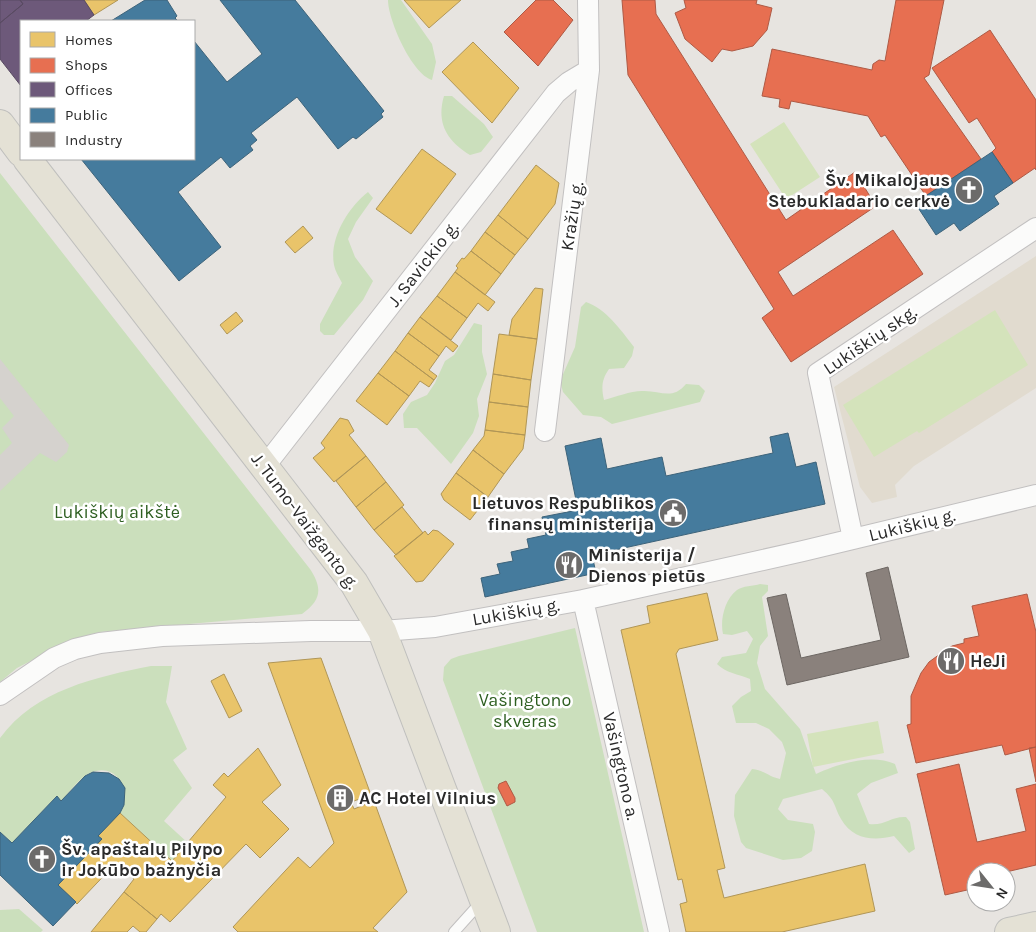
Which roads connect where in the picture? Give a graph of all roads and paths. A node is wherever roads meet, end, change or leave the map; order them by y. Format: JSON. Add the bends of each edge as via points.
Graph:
{"nodes":[{"id":1,"x":588,"y":0,"type":"edge"},
{"id":2,"x":589,"y":70,"type":"junction"},
{"id":3,"x":0,"y":124,"type":"edge"},
{"id":4,"x":20,"y":151,"type":"edge"},
{"id":5,"x":28,"y":160,"type":"edge"},
{"id":6,"x":1036,"y":228,"type":"edge"},
{"id":7,"x":545,"y":431,"type":"dead end"},
{"id":8,"x":264,"y":466,"type":"junction"},
{"id":9,"x":1036,"y":495,"type":"edge"},
{"id":10,"x":853,"y":539,"type":"junction"},
{"id":11,"x":583,"y":600,"type":"junction"},
{"id":12,"x":382,"y":632,"type":"junction"},
{"id":13,"x":0,"y":695,"type":"edge"},
{"id":14,"x":484,"y":899,"type":"junction"},
{"id":15,"x":1036,"y":926,"type":"edge"},
{"id":16,"x":454,"y":932,"type":"edge"},
{"id":17,"x":496,"y":932,"type":"edge"},
{"id":18,"x":659,"y":932,"type":"edge"},
{"id":19,"x":1009,"y":932,"type":"edge"}],
"edges":[{"from":1,"to":2,"type":"street","name":"Kražių g."},
{"from":2,"to":7,"type":"street","name":"Kražių g."},
{"from":2,"to":8,"type":"street","name":"J. Savickio g.","via":[[556,93]]},
{"from":3,"to":4,"type":"main road"},
{"from":5,"to":8,"type":"main road","name":"J. Tumo-Vaižganto g."},
{"from":6,"to":10,"type":"street","name":"Lukiškių skg.","via":[[818,373]]},
{"from":8,"to":12,"type":"main road","name":"J. Tumo-Vaižganto g.","via":[[354,583]]},
{"from":9,"to":10,"type":"street","name":"Lukiškių g."},
{"from":10,"to":11,"type":"street","name":"Lukiškių g."},
{"from":11,"to":12,"type":"street","name":"Lukiškių g.","via":[[435,627]]},
{"from":11,"to":18,"type":"street","name":"Vašingtono a."},
{"from":12,"to":13,"type":"street","name":"Lukiškių g.","via":[[242,632],[100,643],[54,658]]},
{"from":12,"to":14,"type":"main road","name":"J. Tumo-Vaižganto g."},
{"from":14,"to":16,"type":"lane"},
{"from":14,"to":17,"type":"main road","name":"J. Tumo-Vaižganto g."},
{"from":15,"to":19,"type":"main road"}]}
